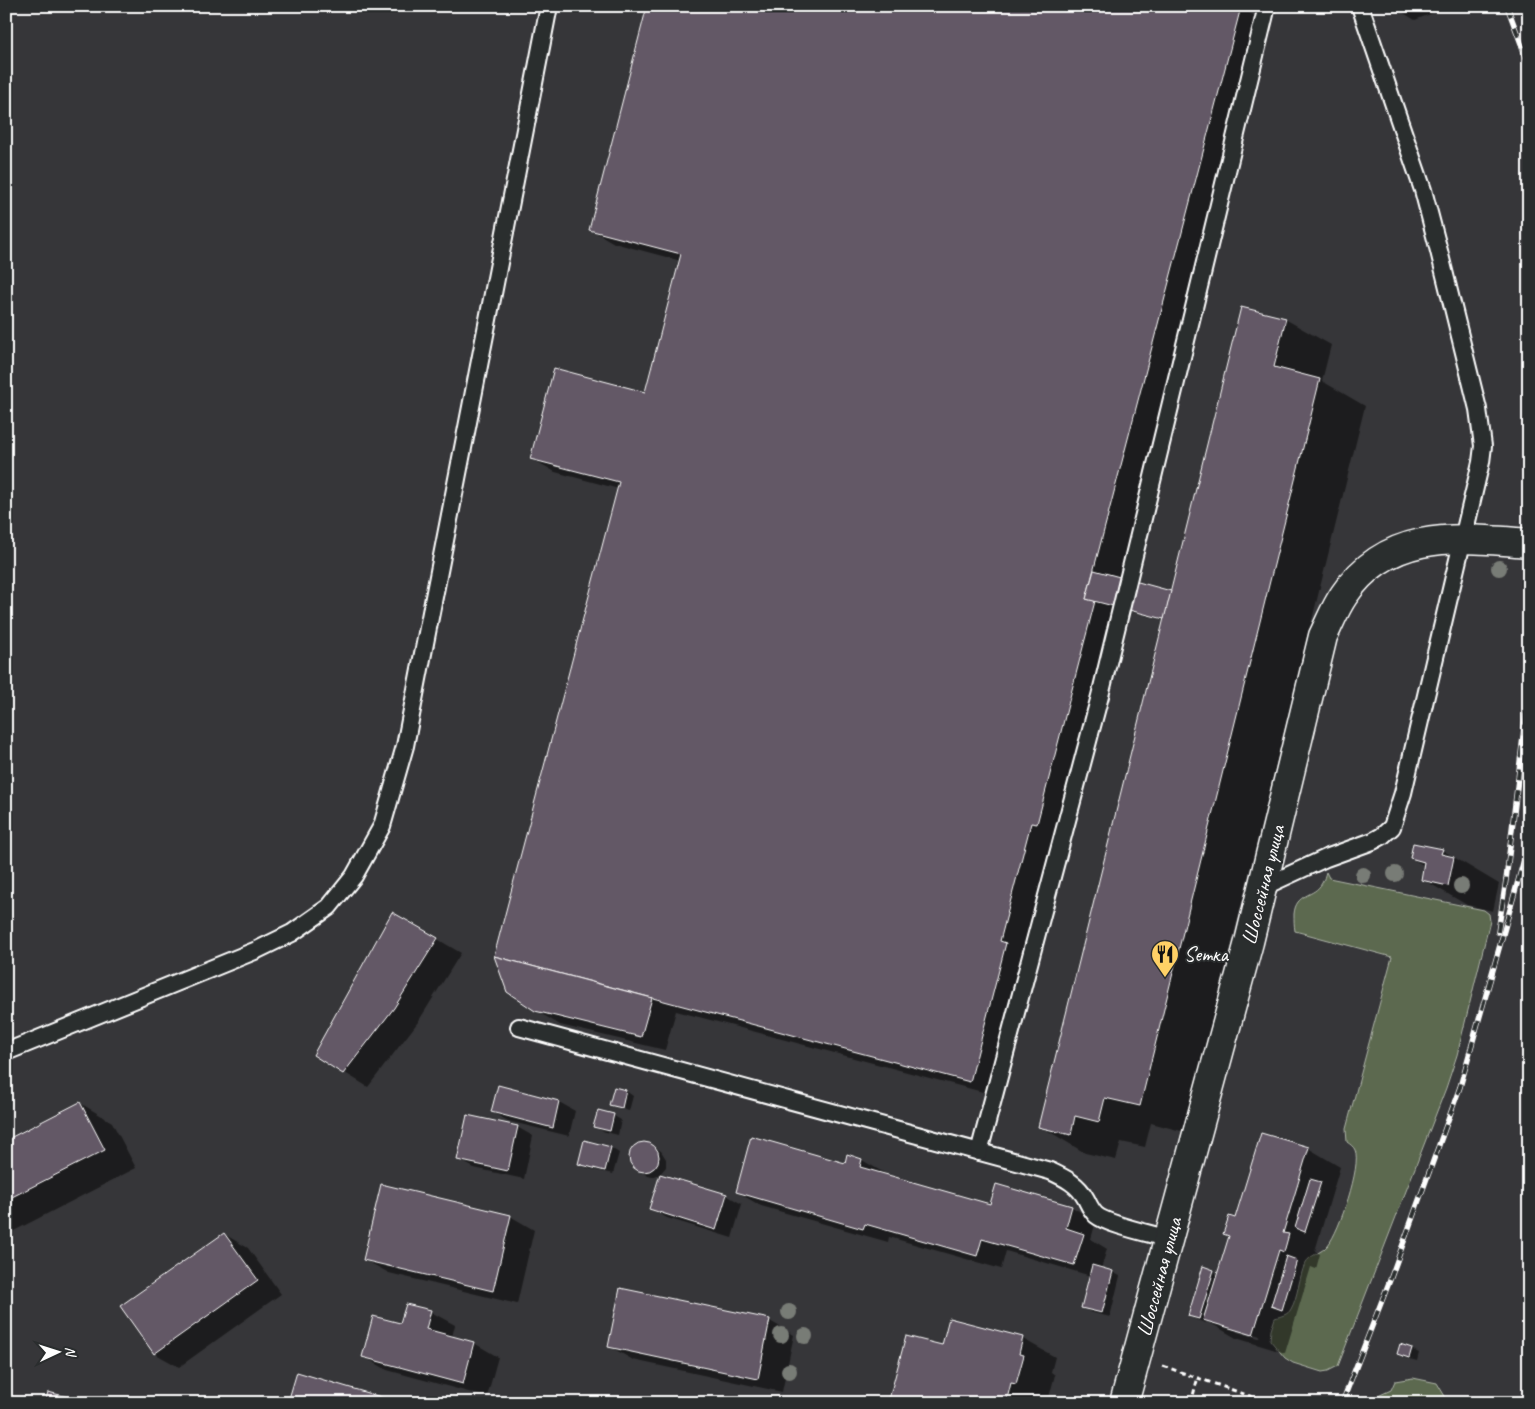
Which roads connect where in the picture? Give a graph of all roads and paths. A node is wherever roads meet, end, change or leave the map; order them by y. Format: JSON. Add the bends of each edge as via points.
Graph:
{"nodes":[{"id":1,"x":549,"y":6,"type":"edge"},
{"id":2,"x":1267,"y":6,"type":"edge"},
{"id":3,"x":1360,"y":6,"type":"edge"},
{"id":4,"x":1463,"y":538,"type":"junction"},
{"id":5,"x":1529,"y":543,"type":"edge"},
{"id":6,"x":1263,"y":887,"type":"junction"},
{"id":7,"x":520,"y":1027,"type":"dead end"},
{"id":8,"x":6,"y":1052,"type":"edge"},
{"id":9,"x":979,"y":1152,"type":"junction"},
{"id":10,"x":1170,"y":1240,"type":"junction"},
{"id":11,"x":1137,"y":1357,"type":"junction"},
{"id":12,"x":1198,"y":1377,"type":"junction"},
{"id":13,"x":1124,"y":1403,"type":"edge"},
{"id":14,"x":1191,"y":1403,"type":"edge"},
{"id":15,"x":1270,"y":1403,"type":"edge"}],
"edges":[{"from":1,"to":8,"type":"lane","via":[[406,746],[382,826],[354,876],[329,907],[292,933]]},
{"from":2,"to":9,"type":"lane","via":[[1100,696]]},
{"from":3,"to":4,"type":"lane","via":[[1422,190],[1478,409],[1483,446]]},
{"from":4,"to":5,"type":"street","name":"Шоссейная улица"},
{"from":4,"to":6,"type":"lane","via":[[1403,793],[1392,827],[1373,841]]},
{"from":4,"to":6,"type":"street","name":"Шоссейная улица","via":[[1415,545],[1385,556],[1357,579],[1334,611],[1323,636]]},
{"from":6,"to":10,"type":"street","name":"Шоссейная улица"},
{"from":7,"to":9,"type":"lane"},
{"from":9,"to":10,"type":"lane","via":[[1050,1171],[1080,1190],[1097,1216]]},
{"from":10,"to":11,"type":"street","name":"Шоссейная улица"},
{"from":11,"to":12,"type":"path"},
{"from":11,"to":13,"type":"street","name":"Шоссейная улица"},
{"from":12,"to":14,"type":"path"},
{"from":12,"to":15,"type":"path"}]}
